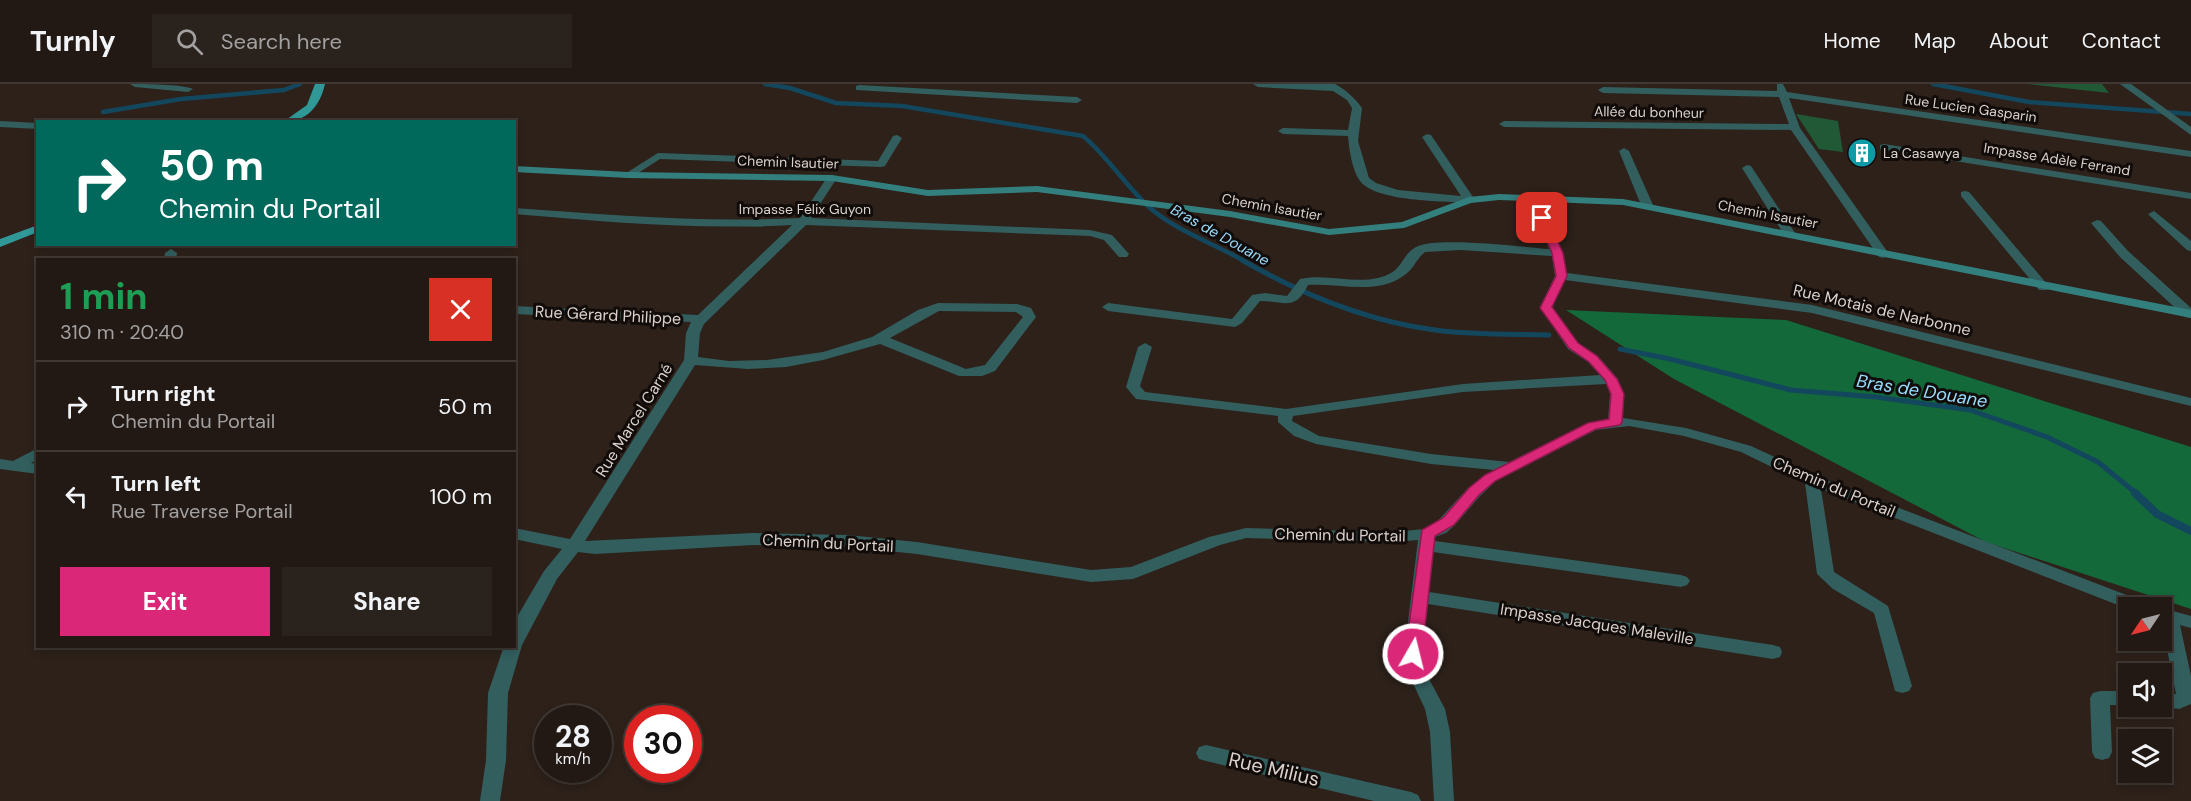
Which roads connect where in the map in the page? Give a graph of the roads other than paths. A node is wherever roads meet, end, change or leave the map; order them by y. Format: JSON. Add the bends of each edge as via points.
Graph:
{"nodes":[{"id":1,"x":135,"y":84,"type":"edge"},
{"id":2,"x":320,"y":84,"type":"edge"},
{"id":3,"x":1011,"y":84,"type":"edge"},
{"id":4,"x":1258,"y":84,"type":"edge"},
{"id":5,"x":2125,"y":84,"type":"edge"},
{"id":6,"x":1332,"y":86,"type":"edge"},
{"id":7,"x":859,"y":88,"type":"dead end"},
{"id":8,"x":188,"y":89,"type":"dead end"},
{"id":9,"x":1781,"y":89,"type":"edge"},
{"id":10,"x":1603,"y":90,"type":"dead end"},
{"id":11,"x":1002,"y":96,"type":"junction"},
{"id":12,"x":1077,"y":100,"type":"dead end"},
{"id":13,"x":291,"y":120,"type":"edge"},
{"id":14,"x":0,"y":124,"type":"edge"},
{"id":15,"x":1504,"y":124,"type":"dead end"},
{"id":16,"x":36,"y":126,"type":"edge"},
{"id":17,"x":1795,"y":127,"type":"junction"},
{"id":18,"x":2189,"y":129,"type":"edge"},
{"id":19,"x":1283,"y":131,"type":"dead end"},
{"id":20,"x":1351,"y":133,"type":"junction"},
{"id":21,"x":1427,"y":137,"type":"dead end"},
{"id":22,"x":897,"y":138,"type":"dead end"},
{"id":23,"x":1884,"y":147,"type":"dead end"},
{"id":24,"x":1624,"y":151,"type":"dead end"},
{"id":25,"x":2191,"y":154,"type":"edge"},
{"id":26,"x":1747,"y":168,"type":"dead end"},
{"id":27,"x":516,"y":169,"type":"edge"},
{"id":28,"x":628,"y":175,"type":"junction"},
{"id":29,"x":832,"y":178,"type":"junction"},
{"id":30,"x":1965,"y":194,"type":"dead end"},
{"id":31,"x":2191,"y":196,"type":"edge"},
{"id":32,"x":1534,"y":198,"type":"junction"},
{"id":33,"x":1469,"y":200,"type":"junction"},
{"id":34,"x":1647,"y":205,"type":"junction"},
{"id":35,"x":516,"y":211,"type":"edge"},
{"id":36,"x":2154,"y":214,"type":"dead end"},
{"id":37,"x":803,"y":221,"type":"junction"},
{"id":38,"x":2097,"y":223,"type":"dead end"},
{"id":39,"x":36,"y":229,"type":"edge"},
{"id":40,"x":1789,"y":233,"type":"junction"},
{"id":41,"x":0,"y":243,"type":"edge"},
{"id":42,"x":2191,"y":247,"type":"edge"},
{"id":43,"x":1557,"y":253,"type":"junction"},
{"id":44,"x":1123,"y":254,"type":"dead end"},
{"id":45,"x":1883,"y":254,"type":"junction"},
{"id":46,"x":1561,"y":276,"type":"junction"},
{"id":47,"x":2043,"y":287,"type":"junction"},
{"id":48,"x":1108,"y":307,"type":"dead end"},
{"id":49,"x":516,"y":310,"type":"edge"},
{"id":50,"x":2191,"y":314,"type":"edge"},
{"id":51,"x":701,"y":319,"type":"junction"},
{"id":52,"x":880,"y":339,"type":"junction"},
{"id":53,"x":1145,"y":347,"type":"dead end"},
{"id":54,"x":691,"y":360,"type":"junction"},
{"id":55,"x":1611,"y":379,"type":"junction"},
{"id":56,"x":2191,"y":402,"type":"edge"},
{"id":57,"x":1286,"y":414,"type":"junction"},
{"id":58,"x":1615,"y":422,"type":"junction"},
{"id":59,"x":36,"y":453,"type":"edge"},
{"id":60,"x":0,"y":464,"type":"edge"},
{"id":61,"x":16,"y":465,"type":"junction"},
{"id":62,"x":1511,"y":468,"type":"junction"},
{"id":63,"x":36,"y":470,"type":"edge"},
{"id":64,"x":1812,"y":480,"type":"junction"},
{"id":65,"x":516,"y":533,"type":"edge"},
{"id":66,"x":1427,"y":540,"type":"junction"},
{"id":67,"x":574,"y":546,"type":"junction"},
{"id":68,"x":1681,"y":581,"type":"dead end"},
{"id":69,"x":1421,"y":597,"type":"junction"},
{"id":70,"x":2118,"y":598,"type":"edge"},
{"id":71,"x":2172,"y":617,"type":"edge"},
{"id":72,"x":2191,"y":622,"type":"edge"},
{"id":73,"x":516,"y":637,"type":"edge"},
{"id":74,"x":2172,"y":643,"type":"edge"},
{"id":75,"x":513,"y":648,"type":"edge"},
{"id":76,"x":1773,"y":652,"type":"dead end"},
{"id":77,"x":1902,"y":686,"type":"dead end"},
{"id":78,"x":2118,"y":698,"type":"edge"},
{"id":79,"x":2172,"y":702,"type":"edge"},
{"id":80,"x":2102,"y":752,"type":"dead end"},
{"id":81,"x":1206,"y":753,"type":"dead end"},
{"id":82,"x":490,"y":801,"type":"edge"},
{"id":83,"x":1411,"y":801,"type":"edge"},
{"id":84,"x":1444,"y":801,"type":"edge"}],
"edges":[{"from":1,"to":8,"type":"street"},
{"from":2,"to":13,"type":"main road","via":[[315,103]]},
{"from":3,"to":11,"type":"street"},
{"from":4,"to":6,"type":"street"},
{"from":5,"to":18,"type":"street"},
{"from":6,"to":20,"type":"street","via":[[1357,108]]},
{"from":7,"to":11,"type":"street"},
{"from":9,"to":10,"type":"street","name":"Rue Lucien Gasparin"},
{"from":9,"to":17,"type":"street"},
{"from":9,"to":25,"type":"street","name":"Rue Lucien Gasparin"},
{"from":11,"to":12,"type":"street"},
{"from":14,"to":16,"type":"street"},
{"from":15,"to":17,"type":"street","name":"Allée du bonheur"},
{"from":17,"to":45,"type":"street"},
{"from":19,"to":20,"type":"street"},
{"from":20,"to":33,"type":"street","via":[[1365,181],[1377,188]]},
{"from":21,"to":33,"type":"street"},
{"from":22,"to":28,"type":"street","via":[[881,164],[658,156]]},
{"from":23,"to":31,"type":"street","name":"Impasse Adèle Ferrand"},
{"from":24,"to":34,"type":"street"},
{"from":26,"to":40,"type":"street"},
{"from":27,"to":28,"type":"main road","name":"Chemin Isautier"},
{"from":28,"to":29,"type":"main road","name":"Chemin Isautier"},
{"from":29,"to":33,"type":"main road","name":"Chemin Isautier","via":[[928,194],[1038,189],[1230,214],[1304,229],[1354,231],[1404,225]]},
{"from":29,"to":37,"type":"street"},
{"from":30,"to":47,"type":"street"},
{"from":32,"to":33,"type":"main road","name":"Chemin Isautier"},
{"from":32,"to":34,"type":"main road","name":"Chemin Isautier"},
{"from":32,"to":43,"type":"street"},
{"from":34,"to":40,"type":"main road","name":"Chemin Isautier"},
{"from":35,"to":37,"type":"street","name":"Impasse Félix Guyon","via":[[654,222]]},
{"from":36,"to":42,"type":"street"},
{"from":37,"to":44,"type":"street","name":"Impasse Félix Guyon","via":[[1090,233],[1108,237]]},
{"from":37,"to":51,"type":"street"},
{"from":38,"to":50,"type":"street","via":[[2124,254]]},
{"from":39,"to":41,"type":"main road"},
{"from":40,"to":45,"type":"main road","name":"Chemin Isautier"},
{"from":43,"to":46,"type":"street"},
{"from":43,"to":48,"type":"street","via":[[1461,246],[1428,248],[1418,251],[1403,272],[1390,278],[1357,283],[1311,281],[1304,282],[1288,299],[1258,296],[1235,323]]},
{"from":45,"to":47,"type":"main road","name":"Chemin Isautier"},
{"from":46,"to":55,"type":"street","via":[[1546,308],[1573,345]]},
{"from":46,"to":56,"type":"street","name":"Rue Motais de Narbonne","via":[[1812,309]]},
{"from":47,"to":50,"type":"main road","name":"Chemin Isautier"},
{"from":49,"to":51,"type":"street","name":"Rue Gérard Philippe"},
{"from":51,"to":54,"type":"street","name":"Rue Marcel Carné","via":[[693,333]]},
{"from":52,"to":52,"type":"street","via":[[938,307],[1017,308],[1030,317],[990,368],[976,374],[964,373]]},
{"from":52,"to":54,"type":"street","via":[[813,359],[768,366],[715,365]]},
{"from":53,"to":57,"type":"street","via":[[1133,387],[1141,396]]},
{"from":54,"to":67,"type":"street","name":"Rue Marcel Carné"},
{"from":55,"to":57,"type":"street","via":[[1462,388]]},
{"from":55,"to":58,"type":"street","via":[[1617,394]]},
{"from":57,"to":62,"type":"street","via":[[1285,422],[1290,427],[1316,440]]},
{"from":58,"to":62,"type":"street","name":"Chemin du Portail","via":[[1593,426]]},
{"from":58,"to":64,"type":"street","name":"Chemin du Portail","via":[[1643,423],[1746,449]]},
{"from":59,"to":61,"type":"street"},
{"from":60,"to":61,"type":"street"},
{"from":61,"to":63,"type":"street"},
{"from":62,"to":66,"type":"street","name":"Chemin du Portail","via":[[1490,478]]},
{"from":64,"to":70,"type":"street","name":"Chemin du Portail"},
{"from":64,"to":77,"type":"street","via":[[1826,574],[1882,610]]},
{"from":65,"to":67,"type":"street","name":"Chemin du Portail"},
{"from":66,"to":67,"type":"street","name":"Chemin du Portail","via":[[1246,533],[1133,573],[1106,577],[848,541],[753,539]]},
{"from":66,"to":68,"type":"street"},
{"from":66,"to":69,"type":"street"},
{"from":67,"to":73,"type":"street","name":"Rue Marcel Carné","via":[[550,575]]},
{"from":69,"to":76,"type":"street","name":"Impasse Jacques Maleville"},
{"from":69,"to":84,"type":"street","via":[[1413,654],[1440,732]]},
{"from":71,"to":72,"type":"street"},
{"from":74,"to":79,"type":"street","via":[[2186,698]]},
{"from":75,"to":82,"type":"street","name":"Rue Marcel Carné","via":[[498,693]]},
{"from":78,"to":80,"type":"street","via":[[2100,698]]},
{"from":81,"to":83,"type":"street","name":"Rue Milius"}]}
